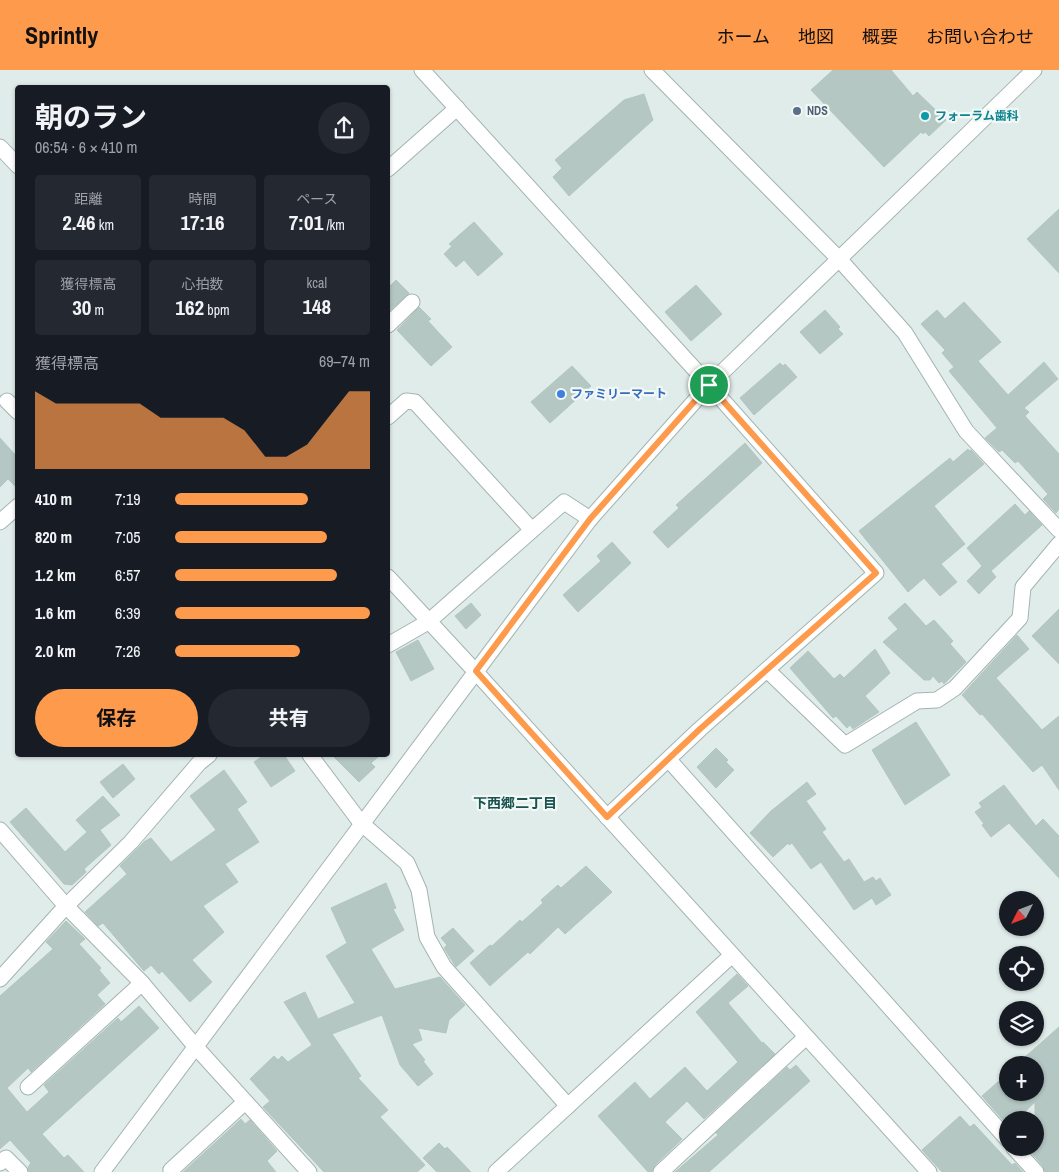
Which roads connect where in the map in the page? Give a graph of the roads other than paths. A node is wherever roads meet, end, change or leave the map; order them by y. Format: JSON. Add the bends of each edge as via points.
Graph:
{"nodes":[{"id":1,"x":422,"y":70,"type":"edge"},
{"id":2,"x":652,"y":70,"type":"edge"},
{"id":3,"x":1034,"y":70,"type":"edge"},
{"id":4,"x":456,"y":108,"type":"junction"},
{"id":5,"x":0,"y":146,"type":"edge"},
{"id":6,"x":15,"y":163,"type":"edge"},
{"id":7,"x":390,"y":167,"type":"edge"},
{"id":8,"x":840,"y":260,"type":"junction"},
{"id":9,"x":412,"y":302,"type":"dead end"},
{"id":10,"x":390,"y":324,"type":"edge"},
{"id":11,"x":709,"y":385,"type":"junction"},
{"id":12,"x":390,"y":416,"type":"edge"},
{"id":13,"x":15,"y":509,"type":"edge"},
{"id":14,"x":590,"y":519,"type":"junction"},
{"id":15,"x":0,"y":522,"type":"edge"},
{"id":16,"x":532,"y":530,"type":"junction"},
{"id":17,"x":1059,"y":530,"type":"edge"},
{"id":18,"x":1059,"y":544,"type":"edge"},
{"id":19,"x":390,"y":579,"type":"edge"},
{"id":20,"x":428,"y":622,"type":"junction"},
{"id":21,"x":390,"y":645,"type":"edge"},
{"id":22,"x":767,"y":670,"type":"junction"},
{"id":23,"x":476,"y":671,"type":"junction"},
{"id":24,"x":208,"y":757,"type":"edge"},
{"id":25,"x":312,"y":757,"type":"edge"},
{"id":26,"x":669,"y":760,"type":"junction"},
{"id":27,"x":607,"y":817,"type":"junction"},
{"id":28,"x":361,"y":823,"type":"junction"},
{"id":29,"x":0,"y":830,"type":"edge"},
{"id":30,"x":66,"y":906,"type":"junction"},
{"id":31,"x":732,"y":955,"type":"junction"},
{"id":32,"x":0,"y":979,"type":"edge"},
{"id":33,"x":142,"y":983,"type":"junction"},
{"id":34,"x":806,"y":1037,"type":"junction"},
{"id":35,"x":195,"y":1046,"type":"junction"},
{"id":36,"x":28,"y":1087,"type":"dead end"},
{"id":37,"x":245,"y":1102,"type":"junction"},
{"id":38,"x":568,"y":1106,"type":"junction"},
{"id":39,"x":999,"y":1130,"type":"edge"},
{"id":40,"x":1021,"y":1156,"type":"edge"},
{"id":41,"x":0,"y":1163,"type":"edge"},
{"id":42,"x":20,"y":1172,"type":"edge"},
{"id":43,"x":102,"y":1172,"type":"edge"},
{"id":44,"x":172,"y":1172,"type":"edge"},
{"id":45,"x":309,"y":1172,"type":"edge"},
{"id":46,"x":496,"y":1172,"type":"edge"},
{"id":47,"x":661,"y":1172,"type":"edge"},
{"id":48,"x":929,"y":1172,"type":"edge"},
{"id":49,"x":1036,"y":1172,"type":"edge"}],
"edges":[{"from":1,"to":4,"type":"street"},
{"from":2,"to":8,"type":"street"},
{"from":3,"to":8,"type":"street"},
{"from":4,"to":7,"type":"street"},
{"from":4,"to":11,"type":"street"},
{"from":5,"to":6,"type":"street"},
{"from":8,"to":11,"type":"street"},
{"from":8,"to":17,"type":"street","via":[[905,333],[966,431]]},
{"from":9,"to":10,"type":"street"},
{"from":11,"to":14,"type":"street"},
{"from":11,"to":22,"type":"street","via":[[876,573]]},
{"from":12,"to":16,"type":"street","via":[[406,401],[414,402]]},
{"from":13,"to":15,"type":"street"},
{"from":14,"to":16,"type":"street","via":[[564,502]]},
{"from":14,"to":23,"type":"street"},
{"from":16,"to":20,"type":"street"},
{"from":18,"to":22,"type":"street","via":[[1023,586],[1020,618],[955,688],[937,700],[917,701],[844,745]]},
{"from":19,"to":20,"type":"street"},
{"from":20,"to":21,"type":"street"},
{"from":20,"to":23,"type":"street"},
{"from":22,"to":26,"type":"street"},
{"from":23,"to":27,"type":"street"},
{"from":23,"to":28,"type":"street"},
{"from":24,"to":30,"type":"street","via":[[131,842]]},
{"from":25,"to":28,"type":"street"},
{"from":26,"to":27,"type":"street"},
{"from":26,"to":39,"type":"street"},
{"from":27,"to":31,"type":"street"},
{"from":28,"to":35,"type":"street"},
{"from":28,"to":38,"type":"street","via":[[407,863],[418,890],[427,937],[444,968]]},
{"from":29,"to":30,"type":"street"},
{"from":30,"to":32,"type":"street"},
{"from":30,"to":33,"type":"street"},
{"from":31,"to":34,"type":"street"},
{"from":31,"to":38,"type":"street"},
{"from":33,"to":35,"type":"street"},
{"from":33,"to":36,"type":"street"},
{"from":34,"to":47,"type":"street"},
{"from":34,"to":48,"type":"street"},
{"from":35,"to":37,"type":"street"},
{"from":35,"to":43,"type":"street"},
{"from":37,"to":44,"type":"street"},
{"from":37,"to":45,"type":"street"},
{"from":38,"to":46,"type":"street"},
{"from":40,"to":49,"type":"street"},
{"from":41,"to":42,"type":"street","via":[[6,1158]]}]}
